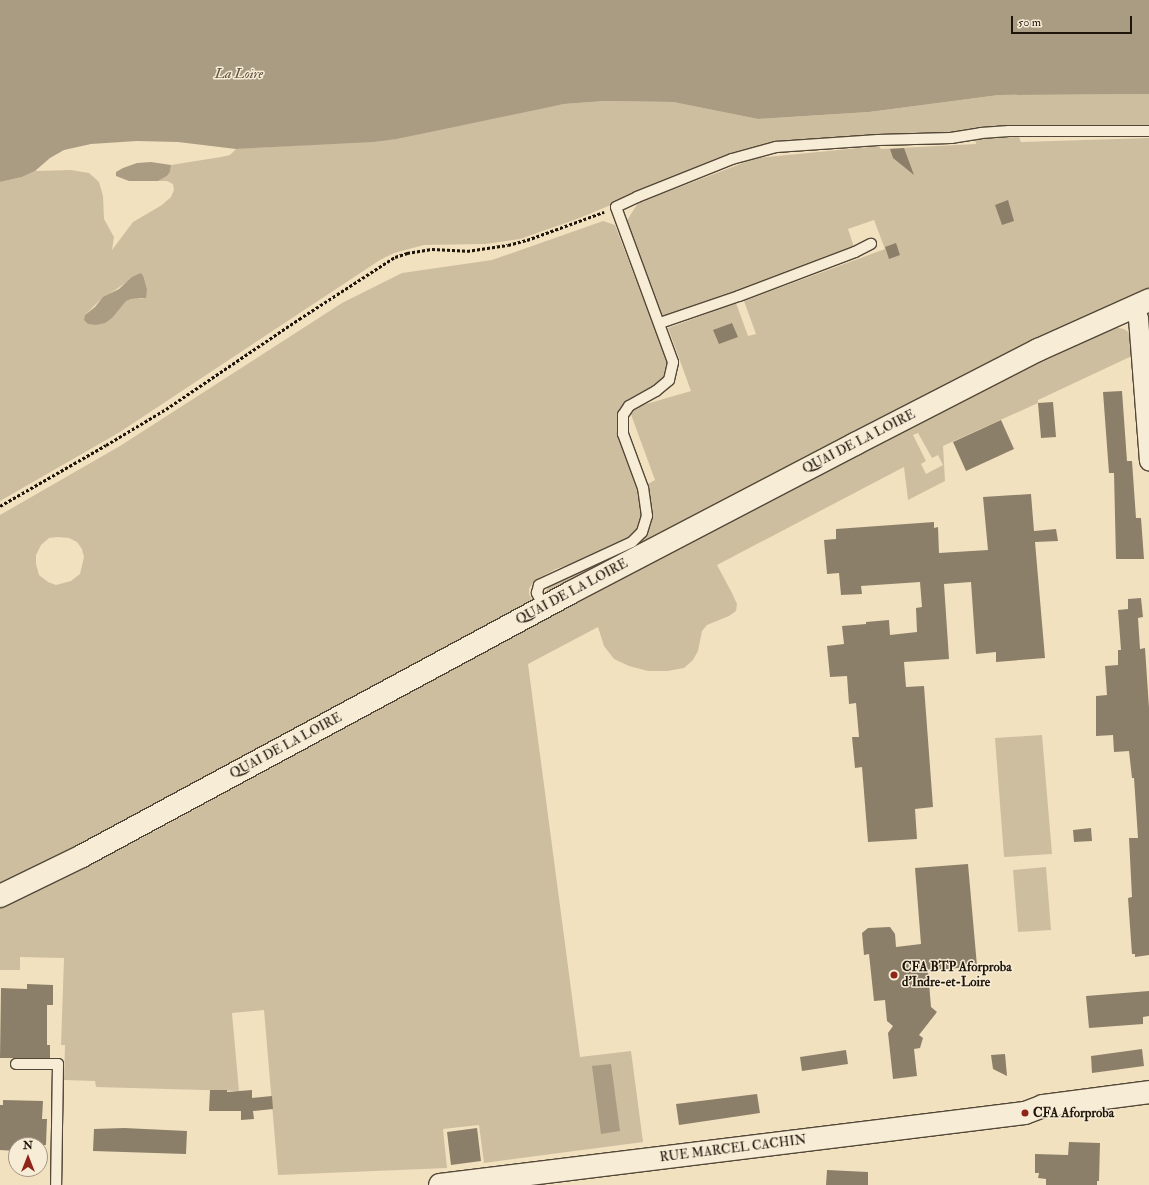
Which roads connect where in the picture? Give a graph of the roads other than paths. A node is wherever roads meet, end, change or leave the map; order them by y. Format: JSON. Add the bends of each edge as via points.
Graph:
{"nodes":[{"id":1,"x":1149,"y":131,"type":"edge"},
{"id":2,"x":871,"y":244,"type":"dead end"},
{"id":3,"x":1142,"y":303,"type":"edge"},
{"id":4,"x":660,"y":323,"type":"junction"},
{"id":5,"x":1149,"y":462,"type":"edge"},
{"id":6,"x":544,"y":607,"type":"junction"},
{"id":7,"x":0,"y":896,"type":"edge"},
{"id":8,"x":16,"y":1064,"type":"dead end"},
{"id":9,"x":1149,"y":1092,"type":"edge"},
{"id":10,"x":1149,"y":1105,"type":"edge"},
{"id":11,"x":1025,"y":1113,"type":"junction"},
{"id":12,"x":56,"y":1185,"type":"edge"},
{"id":13,"x":440,"y":1185,"type":"edge"}],
"edges":[{"from":1,"to":4,"type":"lane","via":[[1009,131],[951,138],[776,147],[732,159],[616,207]]},
{"from":2,"to":4,"type":"lane","via":[[768,285]]},
{"from":3,"to":5,"type":"street","via":[[1138,318]]},
{"from":3,"to":6,"type":"main road","name":"QUAI DE LA LOIRE","via":[[1030,354]]},
{"from":4,"to":6,"type":"lane","via":[[673,362],[672,374],[664,386],[629,406],[623,423],[624,434],[646,504],[647,516],[642,532],[623,548],[540,585],[537,593]]},
{"from":6,"to":7,"type":"main road","name":"QUAI DE LA LOIRE","via":[[89,852]]},
{"from":8,"to":12,"type":"lane","via":[[58,1064]]},
{"from":9,"to":11,"type":"main road","name":"RUE MARCEL CACHIN","via":[[1043,1106]]},
{"from":10,"to":11,"type":"main road","name":"RUE MARCEL CACHIN","via":[[1045,1118]]},
{"from":11,"to":13,"type":"main road","name":"RUE MARCEL CACHIN"}]}
